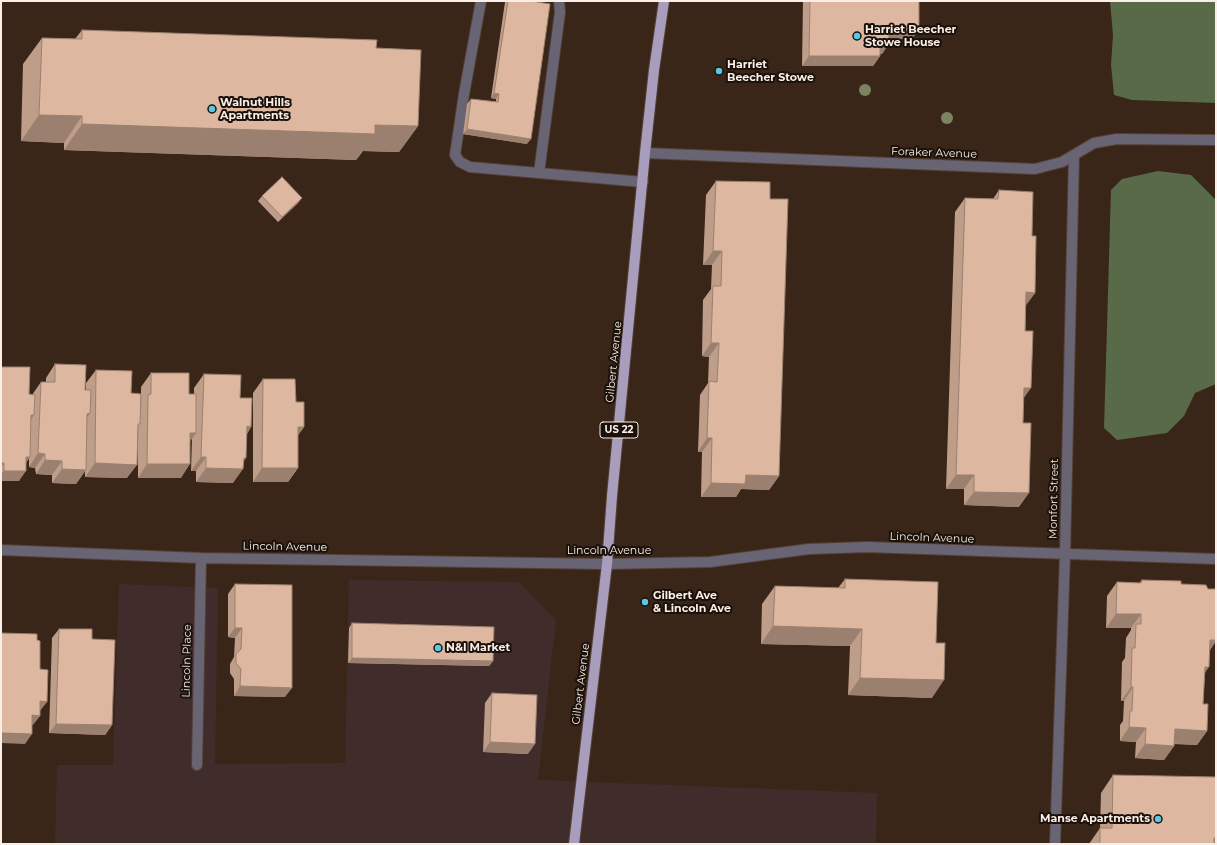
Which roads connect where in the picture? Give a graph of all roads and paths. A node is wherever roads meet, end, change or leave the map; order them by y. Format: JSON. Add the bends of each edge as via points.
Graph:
{"nodes":[{"id":1,"x":481,"y":1,"type":"edge"},
{"id":2,"x":559,"y":1,"type":"edge"},
{"id":3,"x":664,"y":1,"type":"edge"},
{"id":4,"x":1216,"y":140,"type":"edge"},
{"id":5,"x":645,"y":153,"type":"junction"},
{"id":6,"x":1074,"y":155,"type":"junction"},
{"id":7,"x":540,"y":173,"type":"junction"},
{"id":8,"x":643,"y":182,"type":"junction"},
{"id":9,"x":1,"y":550,"type":"edge"},
{"id":10,"x":1065,"y":555,"type":"junction"},
{"id":11,"x":201,"y":558,"type":"junction"},
{"id":12,"x":1216,"y":559,"type":"edge"},
{"id":13,"x":607,"y":564,"type":"junction"},
{"id":14,"x":197,"y":765,"type":"dead end"},
{"id":15,"x":574,"y":844,"type":"edge"},
{"id":16,"x":1055,"y":844,"type":"edge"}],
"edges":[{"from":1,"to":7,"type":"street","via":[[456,155],[460,162],[470,167]]},
{"from":2,"to":7,"type":"street","via":[[560,12]]},
{"from":3,"to":5,"type":"main road","name":"Gilbert Avenue","number":"US 22"},
{"from":4,"to":6,"type":"street","name":"Foraker Avenue","via":[[1117,139],[1094,143]]},
{"from":5,"to":6,"type":"street","name":"Foraker Avenue","via":[[1035,169],[1062,162]]},
{"from":5,"to":8,"type":"main road","name":"Gilbert Avenue","number":"US 22"},
{"from":6,"to":10,"type":"street","name":"Monfort Street"},
{"from":7,"to":8,"type":"street"},
{"from":8,"to":13,"type":"main road","name":"Gilbert Avenue","number":"US 22"},
{"from":9,"to":11,"type":"street","name":"Lincoln Avenue"},
{"from":10,"to":12,"type":"street","name":"Lincoln Avenue"},
{"from":10,"to":13,"type":"street","name":"Lincoln Avenue","via":[[866,547],[809,549],[710,562]]},
{"from":10,"to":16,"type":"street","name":"Monfort Street"},
{"from":11,"to":13,"type":"street","name":"Lincoln Avenue"},
{"from":11,"to":14,"type":"street","name":"Lincoln Place"},
{"from":13,"to":15,"type":"main road","name":"Gilbert Avenue","number":"US 22"}]}
